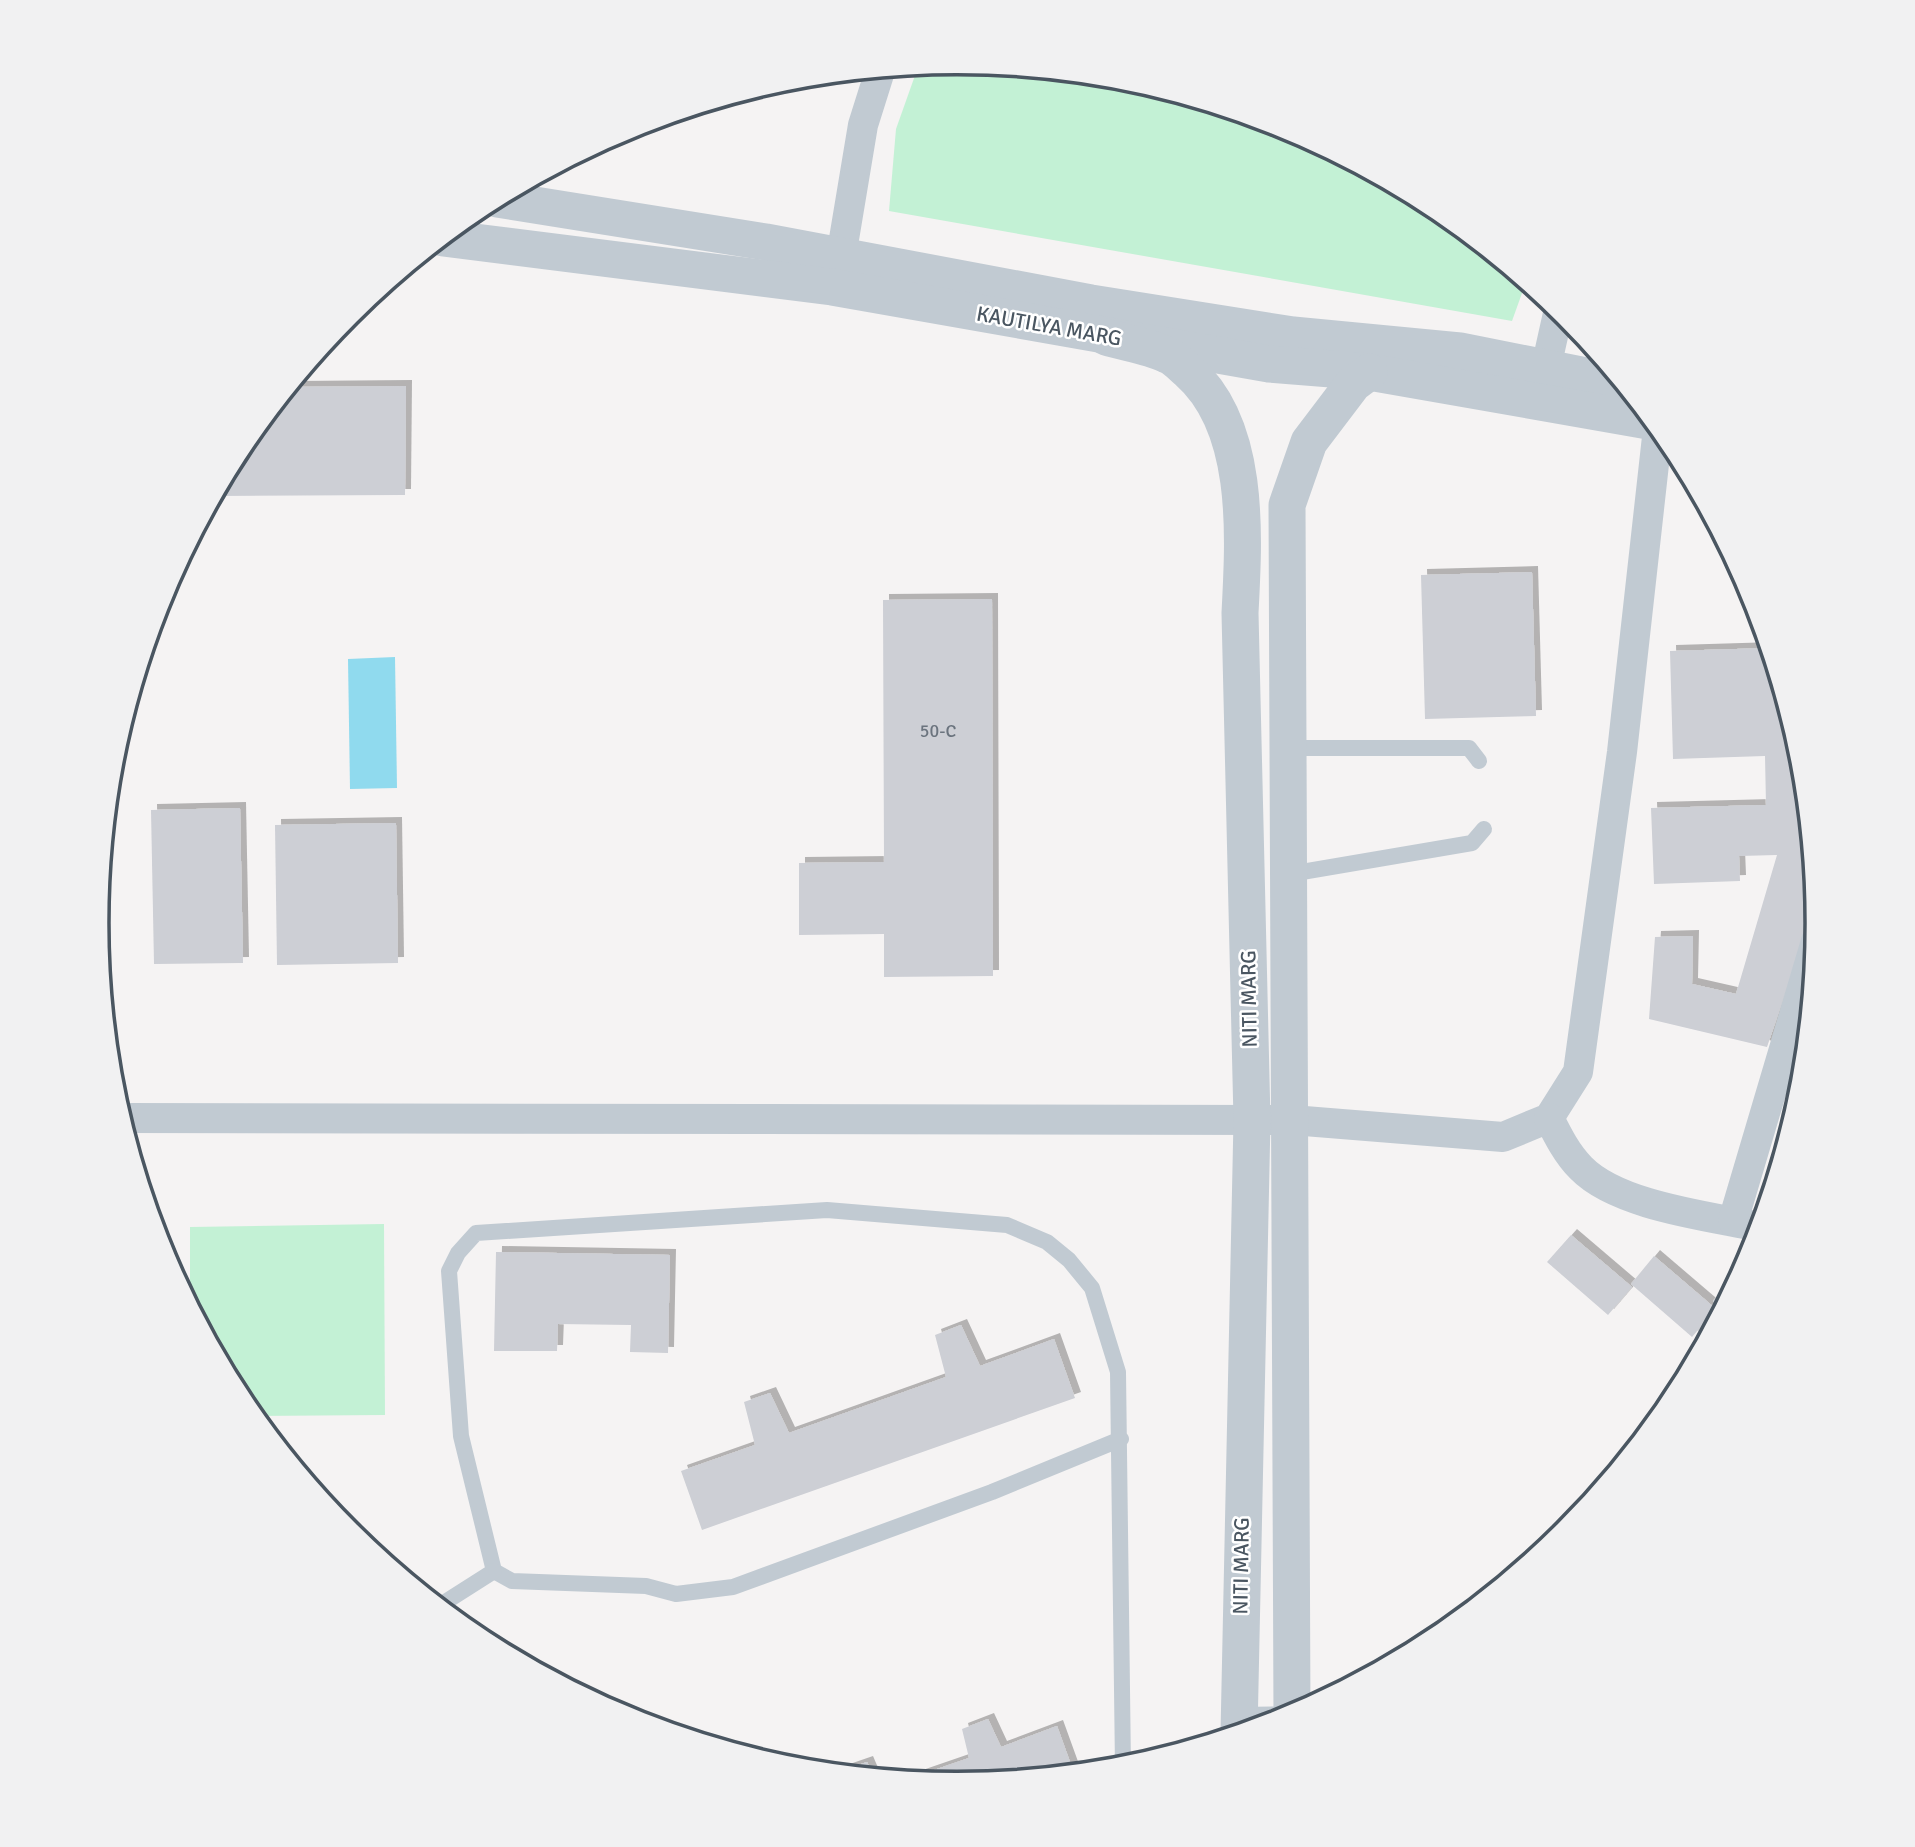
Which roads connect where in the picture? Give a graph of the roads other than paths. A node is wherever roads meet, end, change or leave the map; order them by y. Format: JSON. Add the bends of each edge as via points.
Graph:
{"nodes":[{"id":1,"x":877,"y":80,"type":"edge"},
{"id":2,"x":511,"y":202,"type":"edge"},
{"id":3,"x":457,"y":239,"type":"edge"},
{"id":4,"x":836,"y":272,"type":"junction"},
{"id":5,"x":1556,"y":323,"type":"edge"},
{"id":6,"x":1106,"y":337,"type":"junction"},
{"id":7,"x":1369,"y":372,"type":"junction"},
{"id":8,"x":1611,"y":383,"type":"edge"},
{"id":9,"x":1542,"y":384,"type":"junction"},
{"id":10,"x":1637,"y":416,"type":"edge"},
{"id":11,"x":1656,"y":443,"type":"edge"},
{"id":12,"x":1289,"y":748,"type":"junction"},
{"id":13,"x":1479,"y":761,"type":"dead end"},
{"id":14,"x":1484,"y":829,"type":"dead end"},
{"id":15,"x":1290,"y":874,"type":"junction"},
{"id":16,"x":1802,"y":1001,"type":"edge"},
{"id":17,"x":132,"y":1118,"type":"edge"},
{"id":18,"x":1549,"y":1118,"type":"junction"},
{"id":19,"x":1292,"y":1119,"type":"junction"},
{"id":20,"x":1252,"y":1120,"type":"junction"},
{"id":21,"x":1747,"y":1224,"type":"edge"},
{"id":22,"x":1121,"y":1439,"type":"junction"},
{"id":23,"x":494,"y":1571,"type":"junction"},
{"id":24,"x":447,"y":1601,"type":"edge"},
{"id":25,"x":1293,"y":1702,"type":"edge"},
{"id":26,"x":1238,"y":1724,"type":"edge"},
{"id":27,"x":1123,"y":1755,"type":"edge"}],
"edges":[{"from":1,"to":4,"type":"street","via":[[863,125]]},
{"from":2,"to":4,"type":"street","name":"KAUTILYA MARG"},
{"from":3,"to":4,"type":"street","name":"KAUTILYA MARG"},
{"from":4,"to":6,"type":"street","name":"KAUTILYA MARG"},
{"from":4,"to":9,"type":"street","name":"KAUTILYA MARG","via":[[1091,303],[1279,333],[1460,351]]},
{"from":5,"to":9,"type":"street"},
{"from":6,"to":7,"type":"street","name":"KAUTILYA MARG","via":[[1269,364]]},
{"from":6,"to":20,"type":"street","name":"NITI MARG","via":[[1170,355],[1207,387],[1233,439],[1243,557],[1240,612]]},
{"from":7,"to":9,"type":"street","name":"KAUTILYA MARG"},
{"from":7,"to":12,"type":"street","name":"NITI MARG","via":[[1353,384],[1309,442],[1287,505]]},
{"from":8,"to":9,"type":"street","name":"KAUTILYA MARG"},
{"from":9,"to":10,"type":"street","name":"KAUTILYA MARG"},
{"from":11,"to":18,"type":"street","via":[[1622,752],[1578,1072]]},
{"from":12,"to":13,"type":"lane","via":[[1469,748]]},
{"from":12,"to":15,"type":"street","name":"NITI MARG"},
{"from":14,"to":15,"type":"lane","via":[[1472,843]]},
{"from":15,"to":19,"type":"street","name":"NITI MARG"},
{"from":16,"to":21,"type":"street"},
{"from":17,"to":20,"type":"street"},
{"from":18,"to":19,"type":"street","via":[[1503,1137]]},
{"from":18,"to":21,"type":"street","via":[[1563,1147],[1582,1170],[1616,1192]]},
{"from":19,"to":20,"type":"street"},
{"from":19,"to":25,"type":"street","name":"NITI MARG"},
{"from":20,"to":26,"type":"street","name":"NITI MARG"},
{"from":22,"to":23,"type":"lane","via":[[992,1492],[733,1587],[676,1594],[646,1586],[512,1581]]},
{"from":22,"to":23,"type":"lane","via":[[1118,1371],[1092,1288],[1047,1242],[1007,1225],[827,1210],[476,1233],[449,1271],[461,1436]]},
{"from":22,"to":27,"type":"lane"},
{"from":23,"to":24,"type":"lane"}]}
